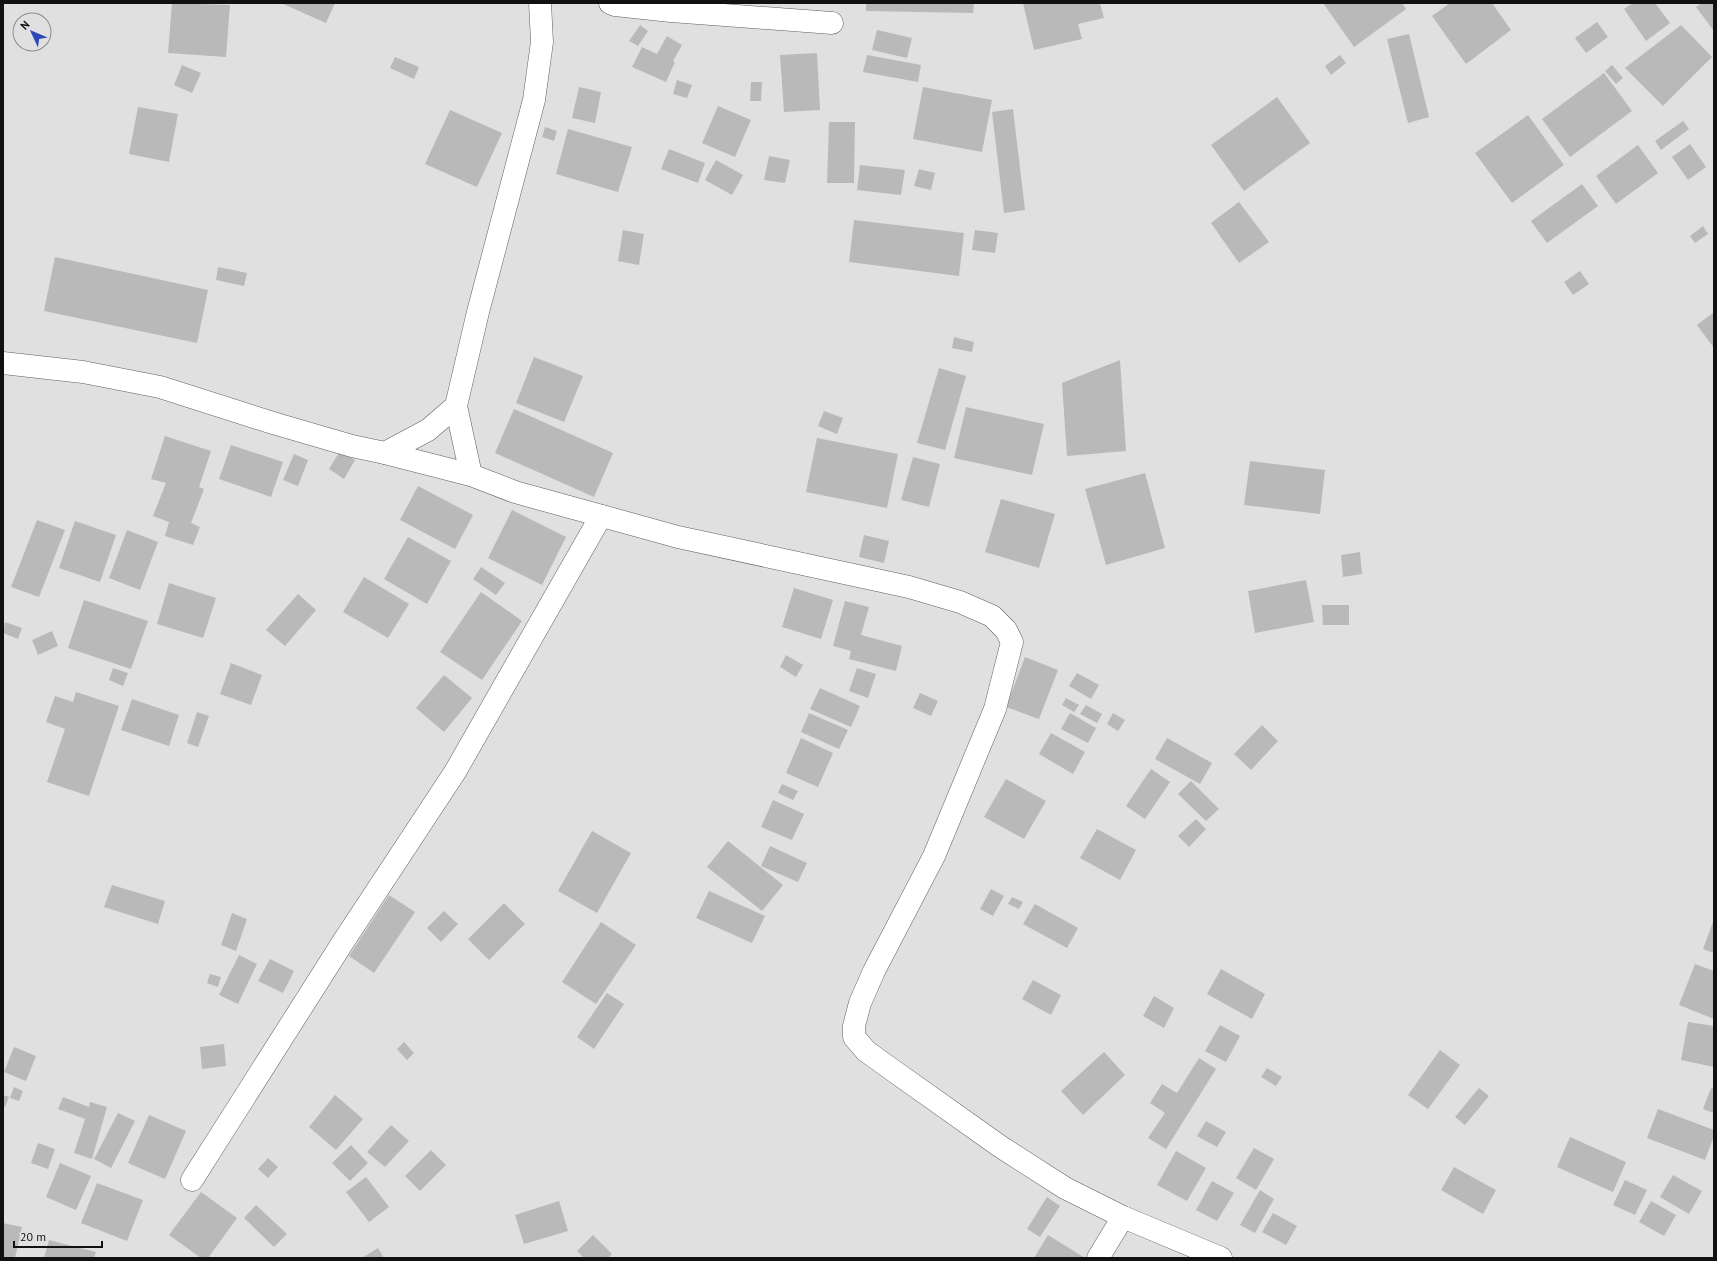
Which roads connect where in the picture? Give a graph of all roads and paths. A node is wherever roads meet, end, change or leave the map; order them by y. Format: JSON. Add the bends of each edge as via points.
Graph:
{"nodes":[{"id":1,"x":540,"y":3,"type":"edge"},
{"id":2,"x":610,"y":3,"type":"edge"},
{"id":3,"x":832,"y":23,"type":"dead end"},
{"id":4,"x":3,"y":363,"type":"edge"},
{"id":5,"x":456,"y":406,"type":"junction"},
{"id":6,"x":385,"y":453,"type":"junction"},
{"id":7,"x":471,"y":475,"type":"junction"},
{"id":8,"x":601,"y":516,"type":"junction"},
{"id":9,"x":192,"y":1180,"type":"dead end"},
{"id":10,"x":1123,"y":1217,"type":"junction"},
{"id":11,"x":1098,"y":1258,"type":"edge"},
{"id":12,"x":1222,"y":1258,"type":"edge"}],
"edges":[{"from":1,"to":5,"type":"street","via":[[542,42],[534,100]]},
{"from":2,"to":3,"type":"street","via":[[671,11]]},
{"from":4,"to":6,"type":"street","via":[[83,372],[160,387],[352,446]]},
{"from":5,"to":6,"type":"street","via":[[428,430]]},
{"from":5,"to":7,"type":"street"},
{"from":6,"to":7,"type":"street"},
{"from":7,"to":8,"type":"street","via":[[515,492]]},
{"from":8,"to":9,"type":"street","via":[[455,772],[343,942]]},
{"from":8,"to":10,"type":"street","via":[[678,537],[909,587],[960,602],[992,616],[1006,630],[1012,642],[995,709],[934,856],[860,1002],[854,1037],[866,1051],[1001,1147],[1065,1188]]},
{"from":10,"to":11,"type":"street"},
{"from":10,"to":12,"type":"street"}]}
